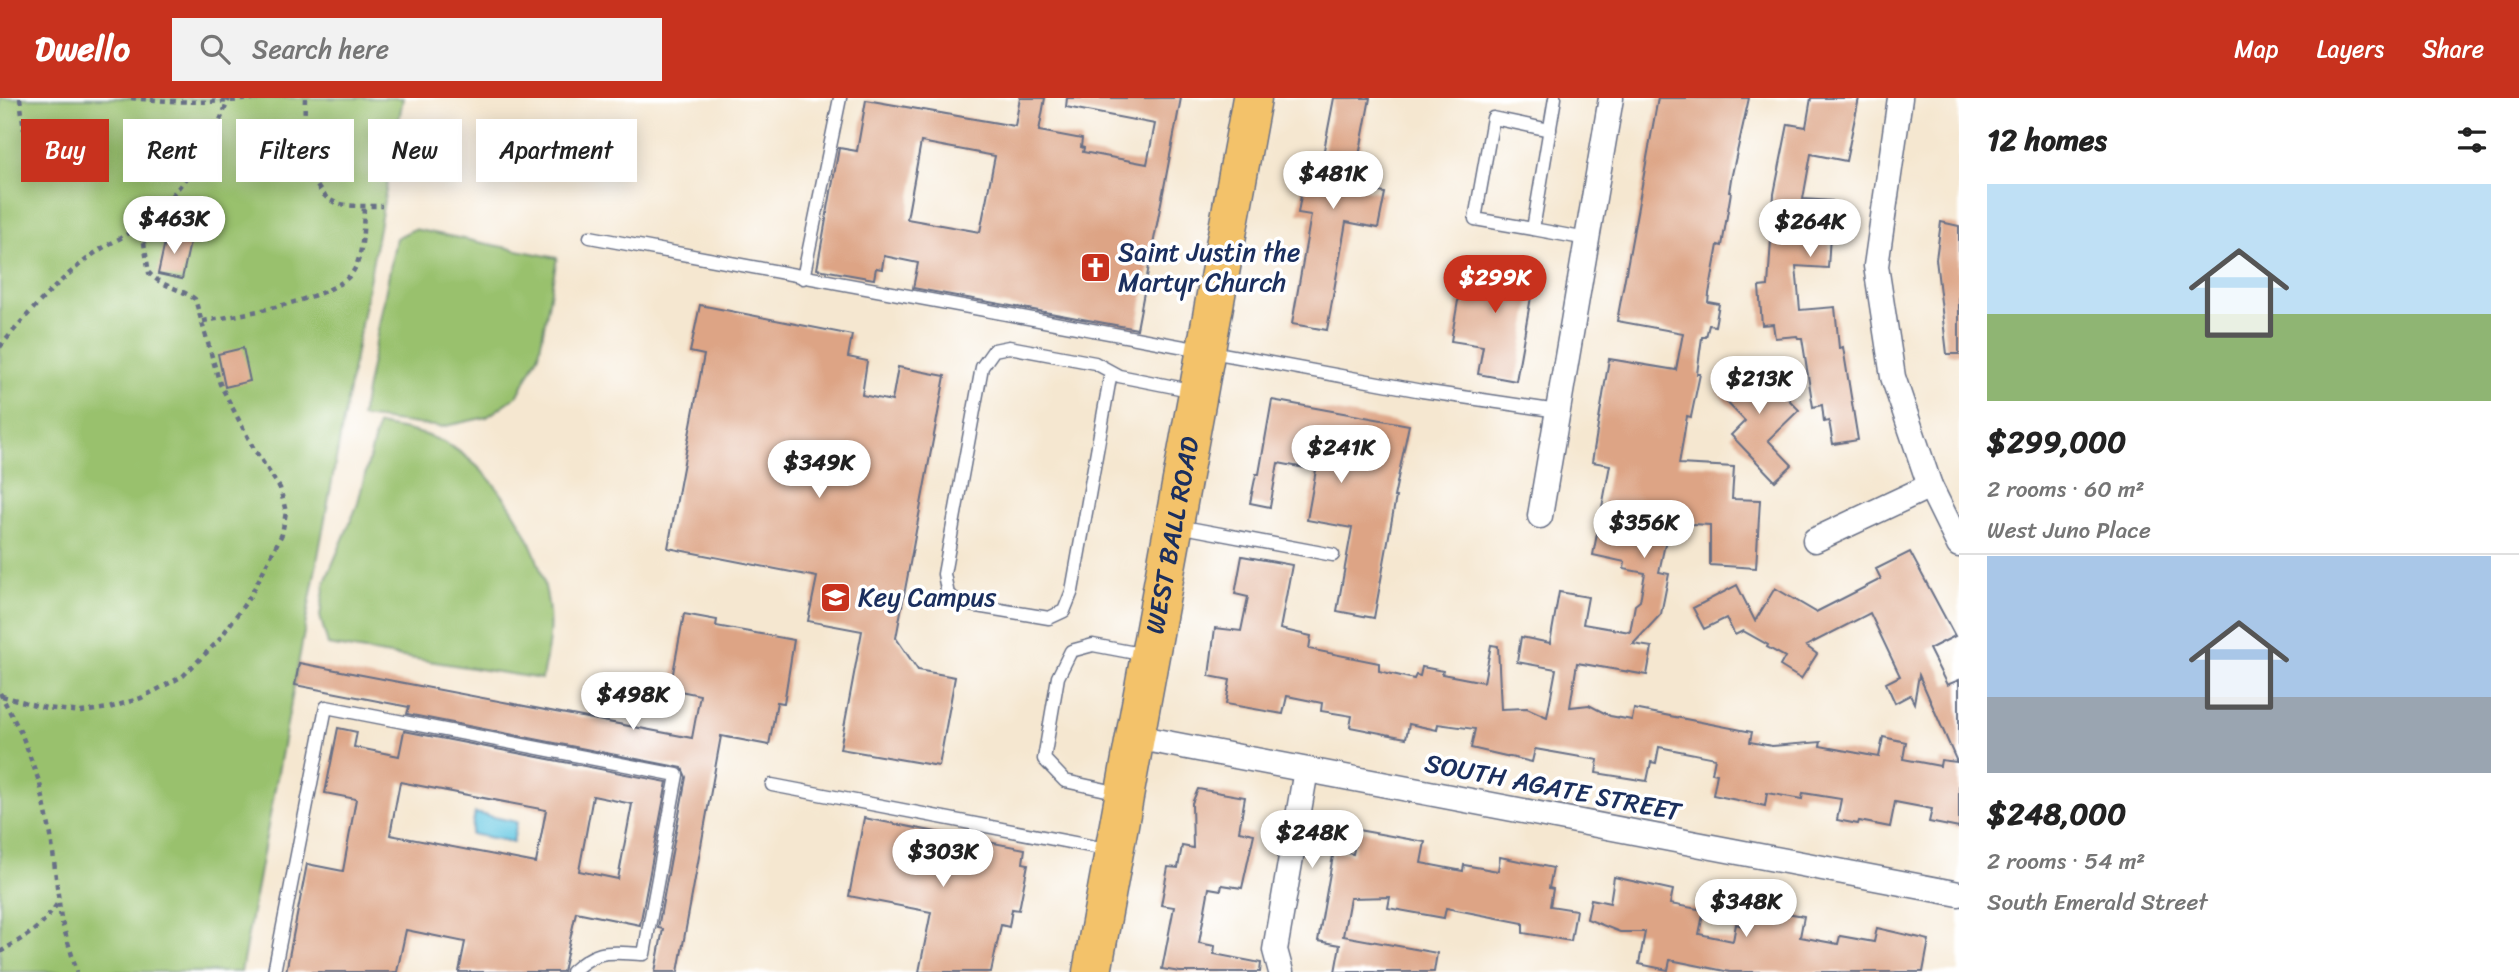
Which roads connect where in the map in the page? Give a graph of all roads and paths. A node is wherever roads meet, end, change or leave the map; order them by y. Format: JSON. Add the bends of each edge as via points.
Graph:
{"nodes":[{"id":1,"x":20,"y":98,"type":"edge"},
{"id":2,"x":131,"y":98,"type":"edge"},
{"id":3,"x":259,"y":98,"type":"edge"},
{"id":4,"x":306,"y":98,"type":"edge"},
{"id":5,"x":840,"y":98,"type":"edge"},
{"id":6,"x":1252,"y":98,"type":"edge"},
{"id":7,"x":1555,"y":98,"type":"edge"},
{"id":8,"x":1611,"y":98,"type":"edge"},
{"id":9,"x":1900,"y":98,"type":"edge"},
{"id":10,"x":228,"y":100,"type":"edge"},
{"id":11,"x":23,"y":119,"type":"edge"},
{"id":12,"x":1550,"y":130,"type":"junction"},
{"id":13,"x":364,"y":206,"type":"junction"},
{"id":14,"x":382,"y":206,"type":"dead end"},
{"id":15,"x":141,"y":225,"type":"junction"},
{"id":16,"x":1533,"y":229,"type":"junction"},
{"id":17,"x":590,"y":237,"type":"dead end"},
{"id":18,"x":1587,"y":239,"type":"junction"},
{"id":19,"x":803,"y":278,"type":"junction"},
{"id":20,"x":203,"y":321,"type":"junction"},
{"id":21,"x":0,"y":347,"type":"edge"},
{"id":22,"x":1206,"y":351,"type":"junction"},
{"id":23,"x":1111,"y":372,"type":"junction"},
{"id":24,"x":1198,"y":392,"type":"junction"},
{"id":25,"x":1558,"y":411,"type":"junction"},
{"id":26,"x":1930,"y":486,"type":"junction"},
{"id":27,"x":1540,"y":516,"type":"dead end"},
{"id":28,"x":1174,"y":526,"type":"junction"},
{"id":29,"x":1815,"y":540,"type":"dead end"},
{"id":30,"x":1959,"y":545,"type":"edge"},
{"id":31,"x":1333,"y":555,"type":"dead end"},
{"id":32,"x":1150,"y":656,"type":"junction"},
{"id":33,"x":1,"y":695,"type":"edge"},
{"id":34,"x":1135,"y":737,"type":"junction"},
{"id":35,"x":1306,"y":770,"type":"junction"},
{"id":36,"x":772,"y":785,"type":"dead end"},
{"id":37,"x":1125,"y":794,"type":"junction"},
{"id":38,"x":1114,"y":851,"type":"junction"},
{"id":39,"x":1959,"y":894,"type":"edge"},
{"id":40,"x":59,"y":900,"type":"junction"},
{"id":41,"x":0,"y":952,"type":"edge"},
{"id":42,"x":77,"y":972,"type":"edge"},
{"id":43,"x":274,"y":972,"type":"edge"},
{"id":44,"x":572,"y":972,"type":"edge"},
{"id":45,"x":1092,"y":972,"type":"edge"},
{"id":46,"x":1281,"y":972,"type":"edge"}],
"edges":[{"from":1,"to":11,"type":"path"},
{"from":2,"to":10,"type":"path"},
{"from":3,"to":10,"type":"path"},
{"from":4,"to":13,"type":"path","via":[[314,182],[324,197]]},
{"from":5,"to":19,"type":"lane"},
{"from":6,"to":22,"type":"main road","name":"WEST BALL ROAD"},
{"from":7,"to":12,"type":"lane"},
{"from":8,"to":18,"type":"street"},
{"from":9,"to":26,"type":"street","via":[[1876,266],[1893,377]]},
{"from":10,"to":15,"type":"path","via":[[199,159]]},
{"from":12,"to":16,"type":"lane"},
{"from":12,"to":16,"type":"lane","via":[[1493,118],[1477,206],[1475,219]]},
{"from":13,"to":14,"type":"path"},
{"from":13,"to":20,"type":"path","via":[[360,257],[353,273],[341,283],[320,295]]},
{"from":15,"to":20,"type":"path","via":[[149,273],[195,299]]},
{"from":15,"to":21,"type":"path","via":[[92,254],[33,306]]},
{"from":16,"to":18,"type":"lane"},
{"from":17,"to":19,"type":"lane"},
{"from":18,"to":25,"type":"street"},
{"from":19,"to":22,"type":"lane"},
{"from":20,"to":33,"type":"path","via":[[220,383],[285,502],[282,534],[251,595],[219,640],[184,676],[141,698],[81,712]]},
{"from":22,"to":24,"type":"main road","name":"WEST BALL ROAD"},
{"from":22,"to":25,"type":"lane"},
{"from":23,"to":23,"type":"lane","via":[[1072,591],[1064,611],[1049,618],[964,604],[948,595],[944,574],[982,367],[994,351],[1009,347],[1095,363]]},
{"from":23,"to":24,"type":"lane"},
{"from":24,"to":28,"type":"main road","name":"WEST BALL ROAD"},
{"from":25,"to":27,"type":"street"},
{"from":26,"to":29,"type":"street"},
{"from":26,"to":30,"type":"street"},
{"from":28,"to":31,"type":"lane"},
{"from":28,"to":32,"type":"main road","name":"WEST BALL ROAD"},
{"from":32,"to":34,"type":"main road","name":"WEST BALL ROAD"},
{"from":32,"to":37,"type":"lane","via":[[1093,645],[1072,651],[1058,677],[1044,759],[1065,781]]},
{"from":33,"to":40,"type":"path","via":[[40,784]]},
{"from":34,"to":35,"type":"street","name":"SOUTH AGATE STREET"},
{"from":34,"to":37,"type":"main road","name":"WEST BALL ROAD"},
{"from":35,"to":39,"type":"street","name":"SOUTH AGATE STREET"},
{"from":35,"to":46,"type":"street","via":[[1275,950]]},
{"from":36,"to":38,"type":"lane"},
{"from":37,"to":38,"type":"main road","name":"WEST BALL ROAD"},
{"from":38,"to":45,"type":"main road","name":"WEST BALL ROAD"},
{"from":40,"to":41,"type":"path","via":[[46,922]]},
{"from":40,"to":42,"type":"path"},
{"from":43,"to":44,"type":"lane","via":[[326,707],[677,775],[644,954],[599,953]]}]}
